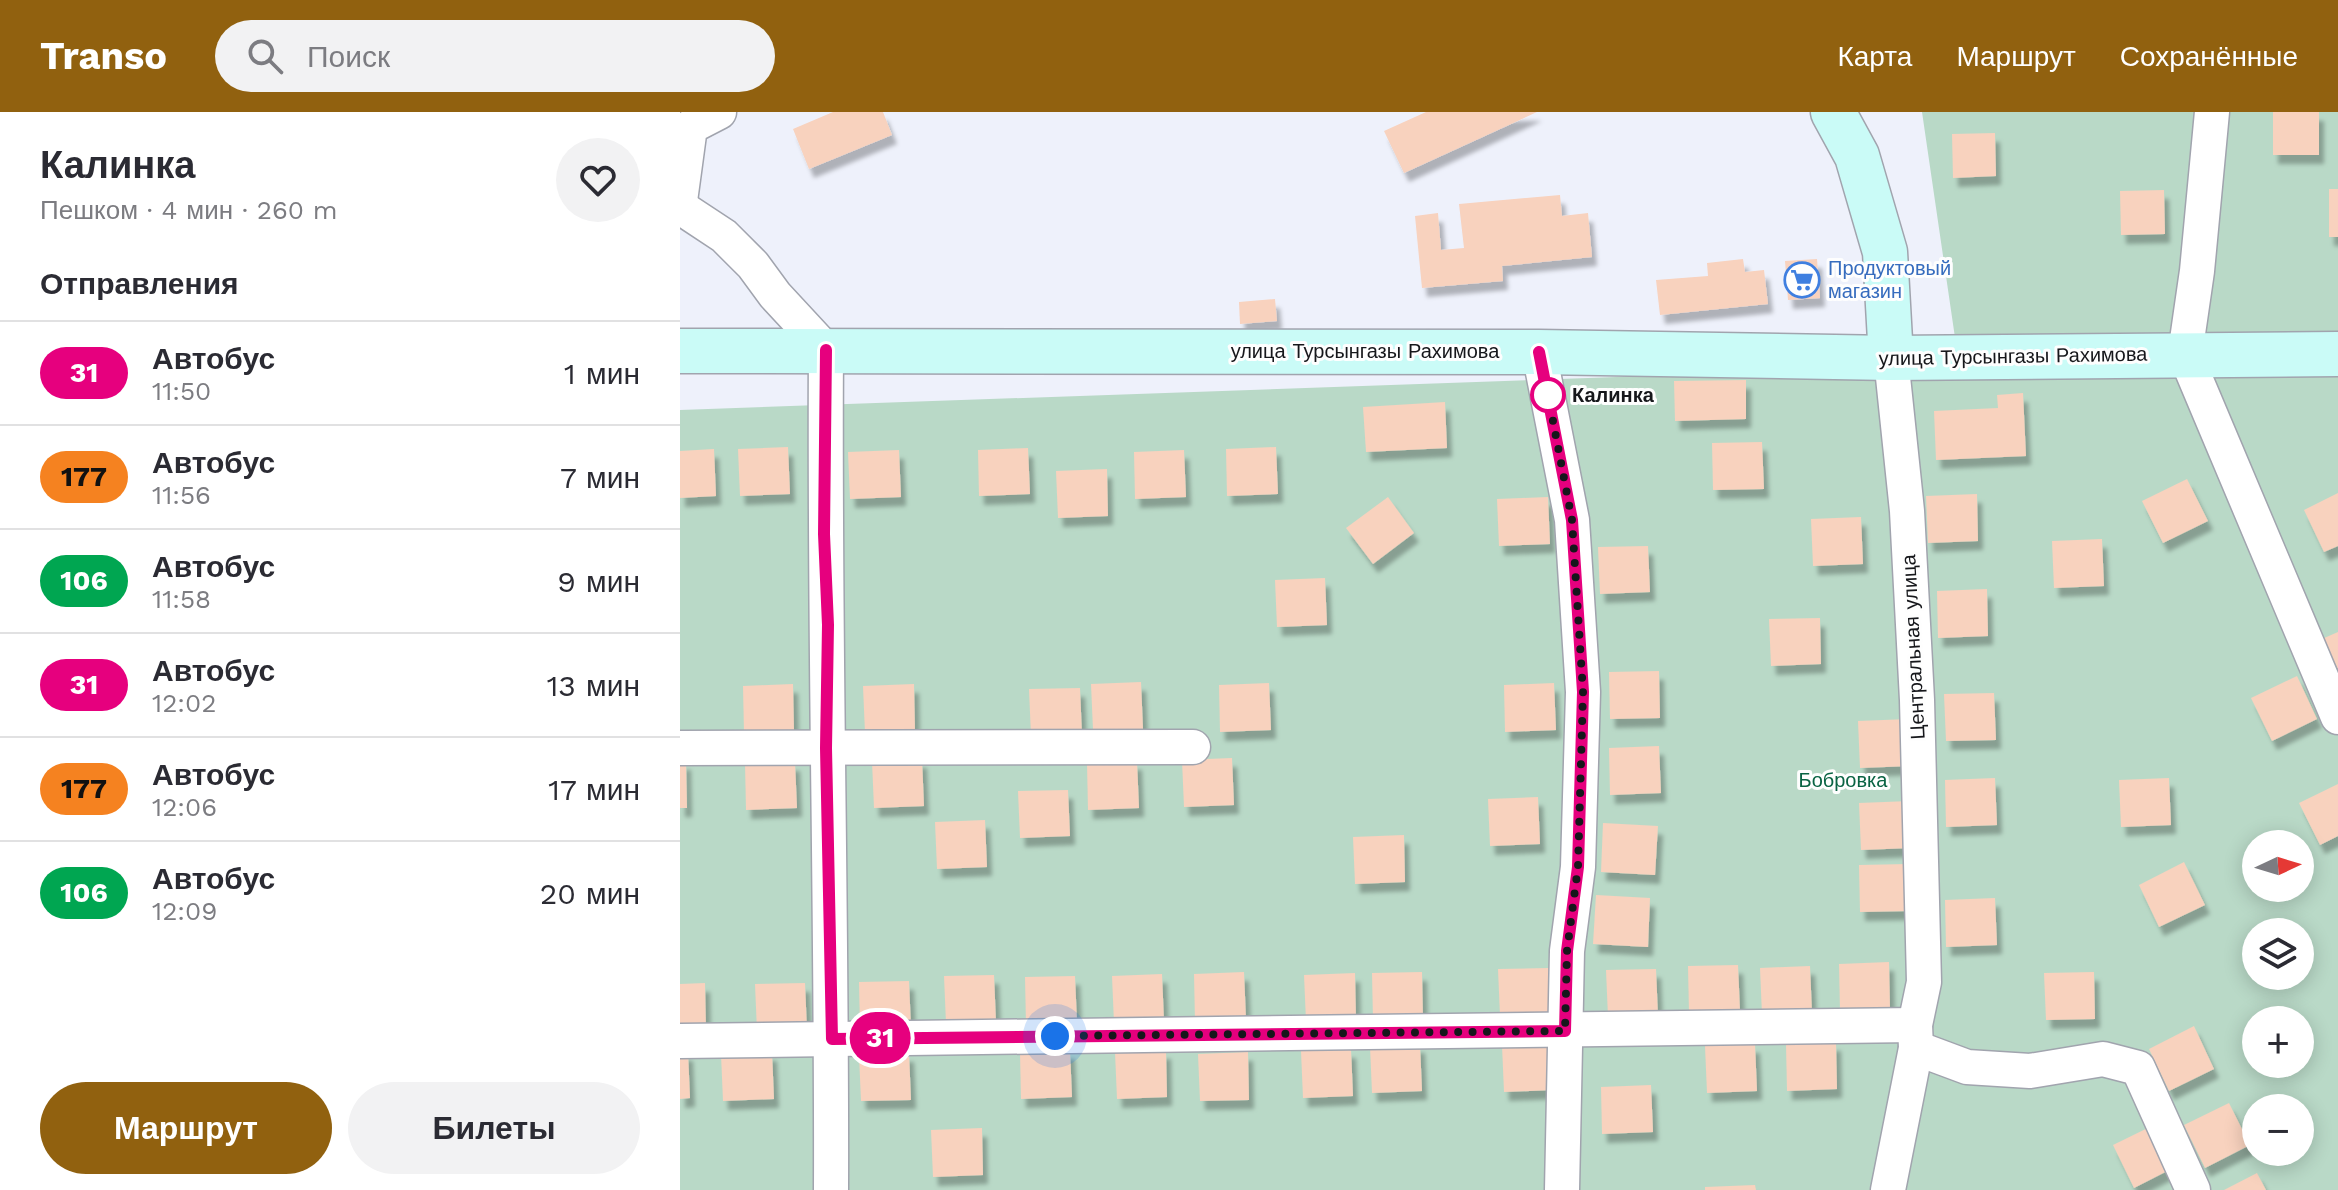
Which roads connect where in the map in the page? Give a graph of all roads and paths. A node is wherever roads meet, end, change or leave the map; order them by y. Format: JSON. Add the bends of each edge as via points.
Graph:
{"nodes":[{"id":1,"x":719,"y":112,"type":"edge"},
{"id":2,"x":1833,"y":112,"type":"edge"},
{"id":3,"x":2212,"y":112,"type":"edge"},
{"id":4,"x":680,"y":201,"type":"edge"},
{"id":5,"x":680,"y":207,"type":"edge"},
{"id":6,"x":826,"y":350,"type":"junction"},
{"id":7,"x":680,"y":351,"type":"edge"},
{"id":8,"x":1539,"y":352,"type":"junction"},
{"id":9,"x":2185,"y":354,"type":"junction"},
{"id":10,"x":2338,"y":354,"type":"edge"},
{"id":11,"x":1891,"y":358,"type":"junction"},
{"id":12,"x":2338,"y":717,"type":"edge"},
{"id":13,"x":1193,"y":747,"type":"dead end"},
{"id":14,"x":680,"y":748,"type":"edge"},
{"id":15,"x":826,"y":748,"type":"junction"},
{"id":16,"x":1565,"y":1031,"type":"junction"},
{"id":17,"x":1915,"y":1036,"type":"junction"},
{"id":18,"x":832,"y":1039,"type":"junction"},
{"id":19,"x":680,"y":1041,"type":"edge"},
{"id":20,"x":831,"y":1190,"type":"edge"},
{"id":21,"x":1562,"y":1190,"type":"edge"},
{"id":22,"x":1888,"y":1190,"type":"edge"},
{"id":23,"x":2193,"y":1190,"type":"edge"}],
"edges":[{"from":1,"to":4,"type":"street","via":[[690,127]]},
{"from":2,"to":11,"type":"street","name":"Центральная улица","via":[[1857,156],[1885,252]]},
{"from":3,"to":9,"type":"street"},
{"from":5,"to":6,"type":"street","via":[[724,236]]},
{"from":6,"to":7,"type":"street","name":"улица Турсынгазы Рахимова"},
{"from":6,"to":8,"type":"street","name":"улица Турсынгазы Рахимова"},
{"from":6,"to":15,"type":"street"},
{"from":8,"to":11,"type":"street","name":"улица Турсынгазы Рахимова"},
{"from":8,"to":16,"type":"street","via":[[1572,520],[1583,692],[1578,867],[1567,951]]},
{"from":9,"to":10,"type":"street","name":"улица Турсынгазы Рахимова"},
{"from":9,"to":11,"type":"street","name":"улица Турсынгазы Рахимова"},
{"from":9,"to":12,"type":"street"},
{"from":11,"to":17,"type":"street","name":"Центральная улица","via":[[1907,511],[1917,700],[1924,982]]},
{"from":13,"to":15,"type":"street"},
{"from":14,"to":15,"type":"street"},
{"from":15,"to":18,"type":"street"},
{"from":16,"to":17,"type":"street"},
{"from":16,"to":18,"type":"street"},
{"from":16,"to":21,"type":"street"},
{"from":17,"to":22,"type":"street","name":"Центральная улица"},
{"from":17,"to":23,"type":"street","via":[[1967,1067],[2030,1071],[2103,1059],[2138,1068]]},
{"from":18,"to":19,"type":"street"},
{"from":18,"to":20,"type":"street"}]}
